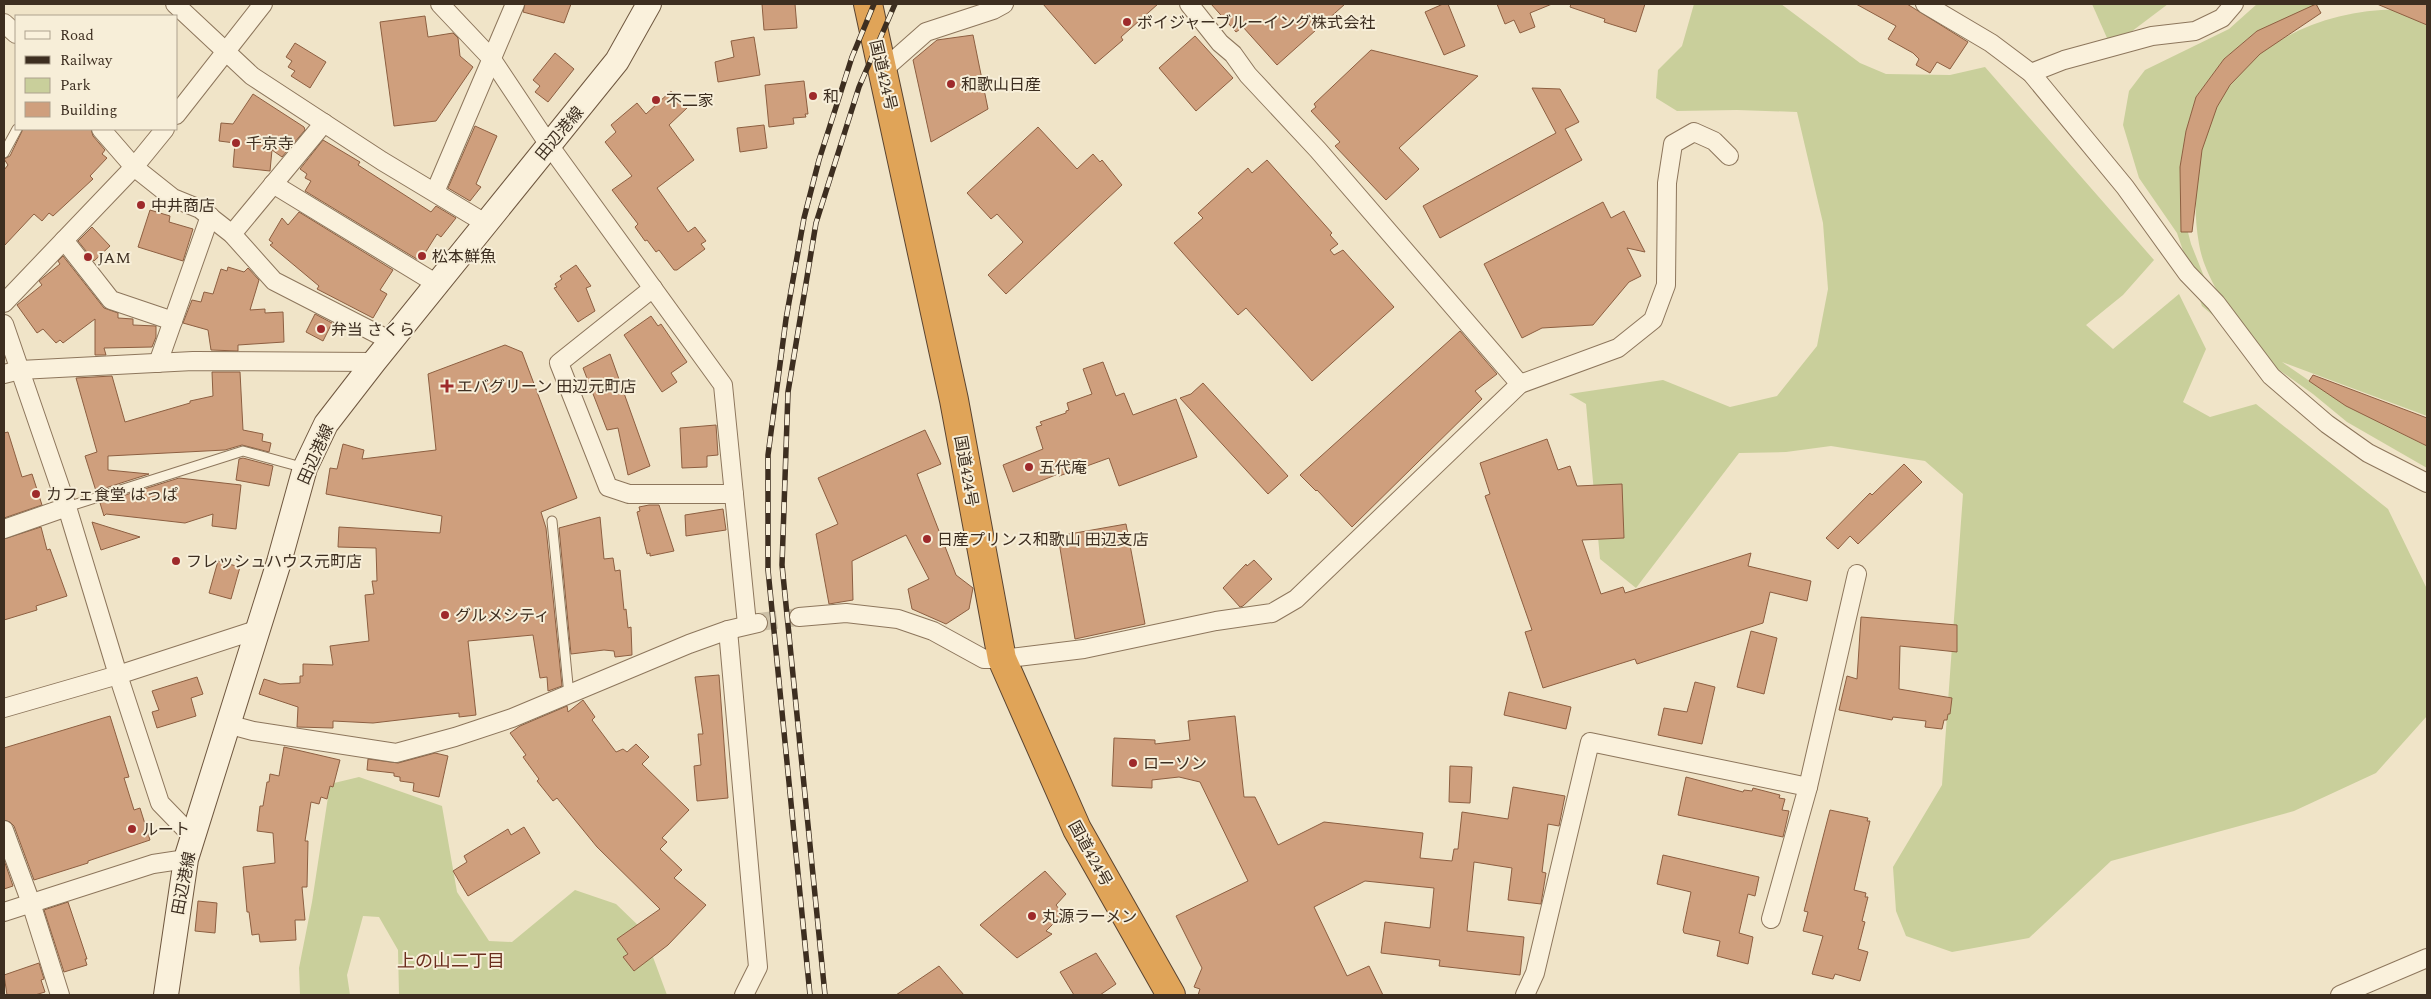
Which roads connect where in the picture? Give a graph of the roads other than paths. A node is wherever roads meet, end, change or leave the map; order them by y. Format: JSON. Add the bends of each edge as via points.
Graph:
{"nodes":[{"id":1,"x":176,"y":4,"type":"edge"},
{"id":2,"x":263,"y":4,"type":"edge"},
{"id":3,"x":440,"y":4,"type":"edge"},
{"id":4,"x":515,"y":4,"type":"edge"},
{"id":5,"x":650,"y":4,"type":"edge"},
{"id":6,"x":868,"y":4,"type":"edge"},
{"id":7,"x":1004,"y":4,"type":"edge"},
{"id":8,"x":1189,"y":4,"type":"edge"},
{"id":9,"x":1925,"y":4,"type":"edge"},
{"id":10,"x":2234,"y":4,"type":"edge"},
{"id":11,"x":4,"y":23,"type":"edge"},
{"id":12,"x":15,"y":33,"type":"edge"},
{"id":13,"x":226,"y":53,"type":"junction"},
{"id":14,"x":491,"y":58,"type":"junction"},
{"id":15,"x":883,"y":70,"type":"junction"},
{"id":16,"x":2031,"y":73,"type":"junction"},
{"id":17,"x":178,"y":113,"type":"edge"},
{"id":18,"x":324,"y":123,"type":"junction"},
{"id":19,"x":17,"y":130,"type":"edge"},
{"id":20,"x":102,"y":130,"type":"edge"},
{"id":21,"x":164,"y":130,"type":"edge"},
{"id":22,"x":549,"y":145,"type":"junction"},
{"id":23,"x":4,"y":153,"type":"edge"},
{"id":24,"x":1729,"y":156,"type":"dead end"},
{"id":25,"x":134,"y":167,"type":"junction"},
{"id":26,"x":274,"y":184,"type":"junction"},
{"id":27,"x":435,"y":192,"type":"junction"},
{"id":28,"x":210,"y":216,"type":"junction"},
{"id":29,"x":485,"y":224,"type":"junction"},
{"id":30,"x":232,"y":234,"type":"junction"},
{"id":31,"x":64,"y":240,"type":"junction"},
{"id":32,"x":437,"y":284,"type":"junction"},
{"id":33,"x":653,"y":288,"type":"junction"},
{"id":34,"x":4,"y":303,"type":"edge"},
{"id":35,"x":173,"y":321,"type":"junction"},
{"id":36,"x":4,"y":324,"type":"edge"},
{"id":37,"x":391,"y":341,"type":"junction"},
{"id":38,"x":374,"y":362,"type":"junction"},
{"id":39,"x":158,"y":363,"type":"junction"},
{"id":40,"x":12,"y":372,"type":"edge"},
{"id":41,"x":1520,"y":384,"type":"junction"},
{"id":42,"x":305,"y":468,"type":"junction"},
{"id":43,"x":2427,"y":483,"type":"edge"},
{"id":44,"x":734,"y":494,"type":"junction"},
{"id":45,"x":67,"y":506,"type":"junction"},
{"id":46,"x":552,"y":521,"type":"dead end"},
{"id":47,"x":4,"y":529,"type":"edge"},
{"id":48,"x":1857,"y":574,"type":"dead end"},
{"id":49,"x":799,"y":617,"type":"tunnel mouth"},
{"id":50,"x":256,"y":630,"type":"junction"},
{"id":51,"x":728,"y":630,"type":"junction"},
{"id":52,"x":1002,"y":658,"type":"junction"},
{"id":53,"x":118,"y":675,"type":"junction"},
{"id":54,"x":569,"y":695,"type":"junction"},
{"id":55,"x":4,"y":708,"type":"edge"},
{"id":56,"x":227,"y":724,"type":"junction"},
{"id":57,"x":1808,"y":788,"type":"junction"},
{"id":58,"x":4,"y":830,"type":"edge"},
{"id":59,"x":193,"y":837,"type":"junction"},
{"id":60,"x":186,"y":859,"type":"junction"},
{"id":61,"x":32,"y":904,"type":"junction"},
{"id":62,"x":4,"y":912,"type":"edge"},
{"id":63,"x":1771,"y":919,"type":"dead end"},
{"id":64,"x":2427,"y":958,"type":"edge"},
{"id":65,"x":60,"y":995,"type":"edge"},
{"id":66,"x":166,"y":995,"type":"edge"},
{"id":67,"x":744,"y":995,"type":"edge"},
{"id":68,"x":1171,"y":995,"type":"edge"},
{"id":69,"x":1525,"y":995,"type":"edge"},
{"id":70,"x":2340,"y":995,"type":"edge"}],
"edges":[{"from":1,"to":13,"type":"street"},
{"from":2,"to":13,"type":"street"},
{"from":3,"to":14,"type":"street"},
{"from":4,"to":14,"type":"street"},
{"from":5,"to":22,"type":"main road","name":"田辺港線","via":[[617,61]]},
{"from":6,"to":15,"type":"highway","name":"国道424号"},
{"from":7,"to":15,"type":"street","via":[[926,32]]},
{"from":8,"to":41,"type":"street"},
{"from":9,"to":16,"type":"street","via":[[1991,43]]},
{"from":10,"to":16,"type":"street","via":[[2222,18],[2195,31],[2136,41],[2064,60]]},
{"from":11,"to":12,"type":"street"},
{"from":13,"to":17,"type":"street"},
{"from":13,"to":18,"type":"street","via":[[252,76]]},
{"from":14,"to":22,"type":"street"},
{"from":14,"to":27,"type":"street"},
{"from":15,"to":52,"type":"highway","name":"国道424号","via":[[954,400]]},
{"from":16,"to":43,"type":"street","via":[[2126,187],[2187,273],[2216,303],[2272,376],[2368,453]]},
{"from":18,"to":26,"type":"street"},
{"from":18,"to":27,"type":"street"},
{"from":19,"to":23,"type":"lane"},
{"from":20,"to":25,"type":"street"},
{"from":21,"to":25,"type":"street"},
{"from":22,"to":29,"type":"main road","name":"田辺港線"},
{"from":22,"to":33,"type":"street"},
{"from":24,"to":41,"type":"street","via":[[1714,141],[1694,132],[1673,144],[1667,183],[1666,285],[1653,320],[1618,348]]},
{"from":25,"to":28,"type":"street","via":[[173,198]]},
{"from":25,"to":31,"type":"street"},
{"from":26,"to":30,"type":"street"},
{"from":26,"to":32,"type":"street"},
{"from":27,"to":29,"type":"street"},
{"from":28,"to":30,"type":"street"},
{"from":28,"to":35,"type":"street"},
{"from":29,"to":32,"type":"main road","name":"田辺港線"},
{"from":30,"to":37,"type":"street","via":[[274,281]]},
{"from":31,"to":34,"type":"street"},
{"from":31,"to":35,"type":"street","via":[[111,300]]},
{"from":32,"to":37,"type":"main road","name":"田辺港線"},
{"from":33,"to":44,"type":"street","via":[[723,386]]},
{"from":33,"to":44,"type":"street","via":[[559,363],[608,487],[629,494]]},
{"from":35,"to":39,"type":"street"},
{"from":36,"to":40,"type":"street"},
{"from":37,"to":38,"type":"main road","name":"田辺港線"},
{"from":38,"to":39,"type":"street"},
{"from":38,"to":42,"type":"main road","name":"田辺港線","via":[[326,424]]},
{"from":39,"to":40,"type":"street"},
{"from":40,"to":45,"type":"street"},
{"from":41,"to":52,"type":"street","via":[[1296,599],[1272,613],[1216,621],[1084,649]]},
{"from":42,"to":45,"type":"lane","via":[[243,451]]},
{"from":42,"to":50,"type":"main road","name":"田辺港線"},
{"from":44,"to":51,"type":"street","via":[[753,623]]},
{"from":45,"to":47,"type":"street"},
{"from":45,"to":53,"type":"street"},
{"from":46,"to":54,"type":"lane"},
{"from":48,"to":57,"type":"street"},
{"from":49,"to":52,"type":"street","via":[[846,613],[898,619],[933,630],[984,659]]},
{"from":50,"to":53,"type":"street"},
{"from":50,"to":56,"type":"main road","name":"田辺港線"},
{"from":51,"to":54,"type":"street"},
{"from":51,"to":67,"type":"street","via":[[758,967]]},
{"from":52,"to":68,"type":"highway","name":"国道424号","via":[[1077,829]]},
{"from":53,"to":55,"type":"street"},
{"from":53,"to":59,"type":"street","via":[[160,803]]},
{"from":54,"to":56,"type":"street","via":[[488,727],[396,753]]},
{"from":56,"to":59,"type":"main road","name":"田辺港線"},
{"from":57,"to":63,"type":"street"},
{"from":57,"to":69,"type":"street","via":[[1590,742],[1535,973]]},
{"from":58,"to":61,"type":"street"},
{"from":59,"to":60,"type":"main road","name":"田辺港線"},
{"from":60,"to":61,"type":"street","via":[[153,864]]},
{"from":60,"to":66,"type":"main road","name":"田辺港線"},
{"from":61,"to":62,"type":"street"},
{"from":61,"to":65,"type":"street"},
{"from":64,"to":70,"type":"street"}]}
